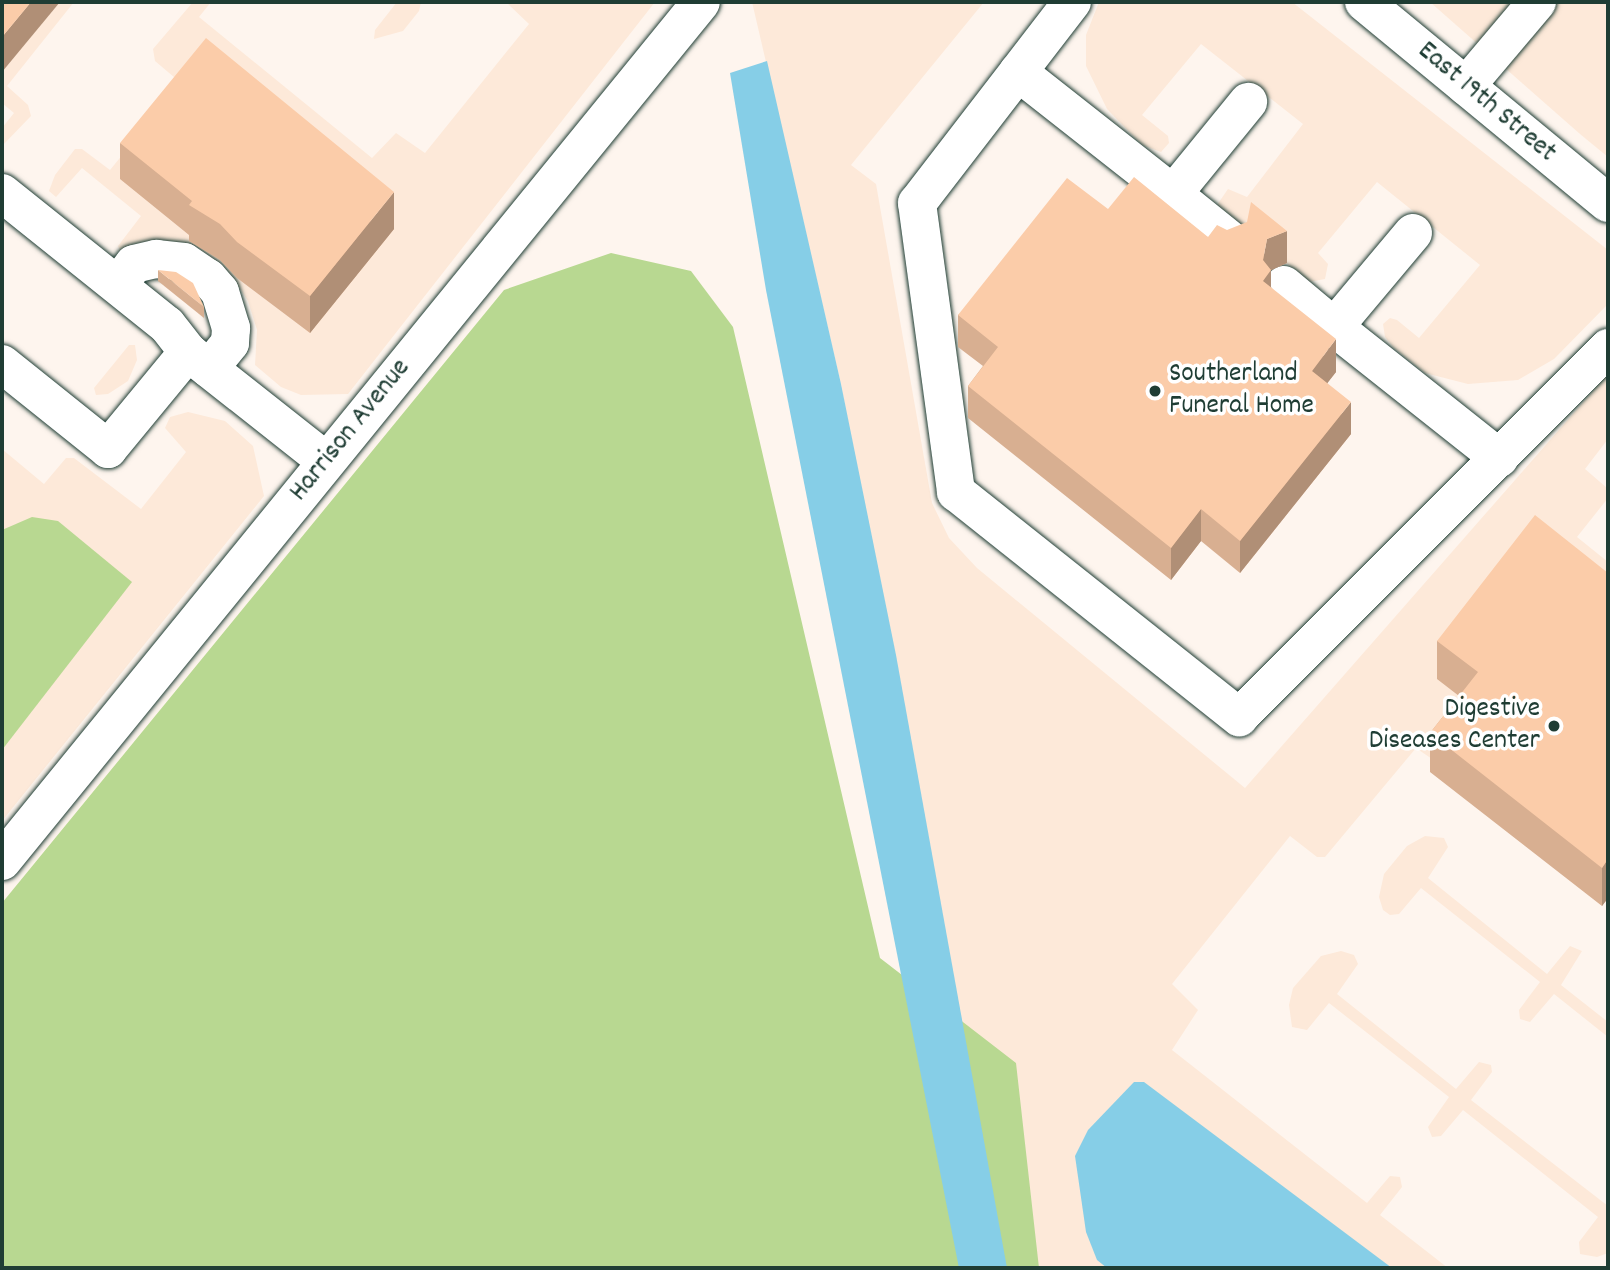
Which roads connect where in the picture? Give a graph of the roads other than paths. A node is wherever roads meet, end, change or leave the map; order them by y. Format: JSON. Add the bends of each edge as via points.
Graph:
{"nodes":[{"id":1,"x":701,"y":2,"type":"edge"},
{"id":2,"x":1072,"y":2,"type":"edge"},
{"id":3,"x":1364,"y":2,"type":"edge"},
{"id":4,"x":1537,"y":2,"type":"edge"},
{"id":5,"x":1018,"y":72,"type":"junction"},
{"id":6,"x":1466,"y":86,"type":"junction"},
{"id":7,"x":1248,"y":102,"type":"dead end"},
{"id":8,"x":2,"y":193,"type":"edge"},
{"id":9,"x":1173,"y":194,"type":"junction"},
{"id":10,"x":1608,"y":203,"type":"edge"},
{"id":11,"x":1413,"y":233,"type":"dead end"},
{"id":12,"x":1230,"y":240,"type":"edge"},
{"id":13,"x":118,"y":285,"type":"junction"},
{"id":14,"x":1284,"y":285,"type":"dead end"},
{"id":15,"x":1334,"y":327,"type":"junction"},
{"id":16,"x":1608,"y":348,"type":"edge"},
{"id":17,"x":199,"y":360,"type":"junction"},
{"id":18,"x":2,"y":364,"type":"edge"},
{"id":19,"x":1499,"y":458,"type":"junction"},
{"id":20,"x":326,"y":461,"type":"junction"},
{"id":21,"x":2,"y":861,"type":"edge"}],
"edges":[{"from":1,"to":20,"type":"street","name":"Harrison Avenue"},
{"from":2,"to":5,"type":"street"},
{"from":3,"to":6,"type":"street","name":"East 19th Street"},
{"from":4,"to":6,"type":"street"},
{"from":5,"to":9,"type":"street"},
{"from":5,"to":19,"type":"street","via":[[918,203],[956,492],[1239,717]]},
{"from":6,"to":10,"type":"street","name":"East 19th Street"},
{"from":7,"to":9,"type":"street"},
{"from":8,"to":13,"type":"street"},
{"from":9,"to":12,"type":"street"},
{"from":11,"to":15,"type":"street"},
{"from":13,"to":17,"type":"street","via":[[167,325]]},
{"from":13,"to":17,"type":"street","via":[[134,264],[156,259],[184,262],[208,278],[220,292],[231,328],[230,343]]},
{"from":14,"to":15,"type":"street"},
{"from":15,"to":19,"type":"street"},
{"from":16,"to":19,"type":"street"},
{"from":17,"to":18,"type":"street","via":[[108,449]]},
{"from":17,"to":20,"type":"street"},
{"from":20,"to":21,"type":"street","name":"Harrison Avenue"}]}
